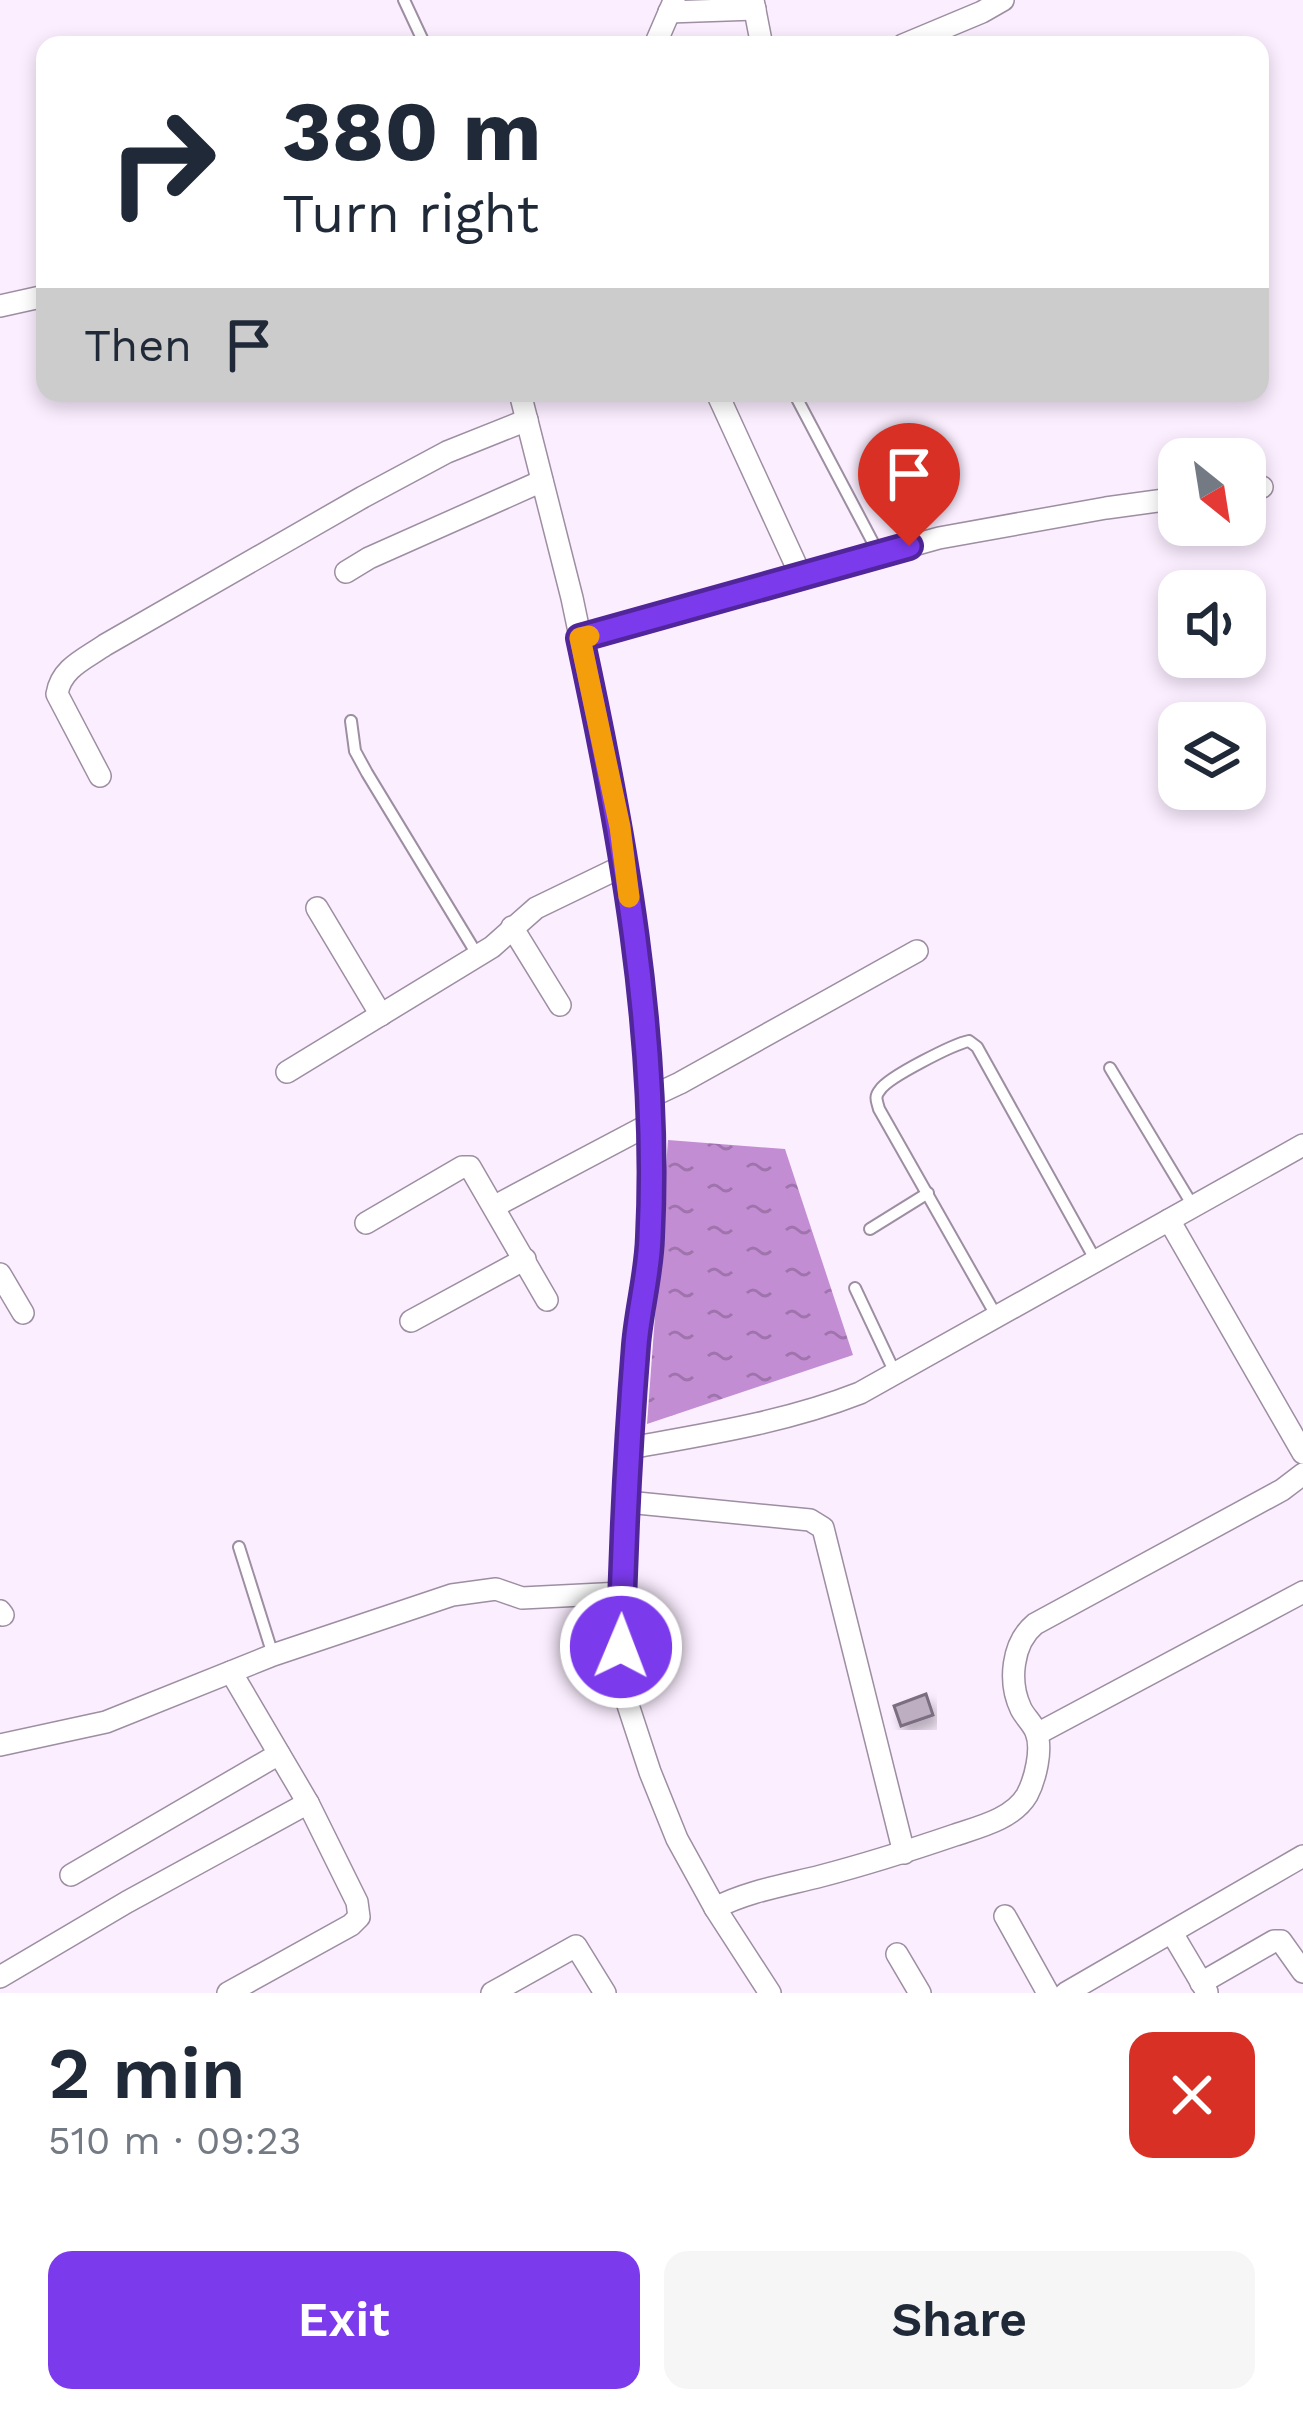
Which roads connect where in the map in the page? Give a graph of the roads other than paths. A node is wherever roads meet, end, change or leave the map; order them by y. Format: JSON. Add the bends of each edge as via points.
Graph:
{"nodes":[{"id":1,"x":404,"y":0,"type":"edge"},
{"id":2,"x":1003,"y":0,"type":"edge"},
{"id":3,"x":754,"y":4,"type":"edge"},
{"id":4,"x":672,"y":6,"type":"edge"},
{"id":5,"x":421,"y":36,"type":"edge"},
{"id":6,"x":659,"y":36,"type":"edge"},
{"id":7,"x":760,"y":36,"type":"edge"},
{"id":8,"x":925,"y":36,"type":"edge"},
{"id":9,"x":36,"y":298,"type":"edge"},
{"id":10,"x":0,"y":306,"type":"edge"},
{"id":11,"x":522,"y":402,"type":"edge"},
{"id":12,"x":721,"y":402,"type":"edge"},
{"id":13,"x":799,"y":402,"type":"edge"},
{"id":14,"x":526,"y":420,"type":"junction"},
{"id":15,"x":542,"y":481,"type":"junction"},
{"id":16,"x":1158,"y":501,"type":"edge"},
{"id":17,"x":879,"y":554,"type":"junction"},
{"id":18,"x":346,"y":572,"type":"dead end"},
{"id":19,"x":801,"y":576,"type":"junction"},
{"id":20,"x":580,"y":638,"type":"junction"},
{"id":21,"x":351,"y":721,"type":"dead end"},
{"id":22,"x":100,"y":776,"type":"dead end"},
{"id":23,"x":625,"y":865,"type":"junction"},
{"id":24,"x":316,"y":908,"type":"dead end"},
{"id":25,"x":512,"y":927,"type":"junction"},
{"id":26,"x":917,"y":951,"type":"dead end"},
{"id":27,"x":478,"y":956,"type":"junction"},
{"id":28,"x":560,"y":1005,"type":"dead end"},
{"id":29,"x":381,"y":1015,"type":"junction"},
{"id":30,"x":1110,"y":1068,"type":"dead end"},
{"id":31,"x":287,"y":1072,"type":"dead end"},
{"id":32,"x":648,"y":1097,"type":"junction"},
{"id":33,"x":650,"y":1124,"type":"junction"},
{"id":34,"x":1303,"y":1145,"type":"edge"},
{"id":35,"x":928,"y":1193,"type":"junction"},
{"id":36,"x":495,"y":1206,"type":"junction"},
{"id":37,"x":1193,"y":1206,"type":"junction"},
{"id":38,"x":1169,"y":1220,"type":"junction"},
{"id":39,"x":366,"y":1223,"type":"dead end"},
{"id":40,"x":871,"y":1228,"type":"dead end"},
{"id":41,"x":525,"y":1259,"type":"junction"},
{"id":42,"x":1096,"y":1261,"type":"junction"},
{"id":43,"x":0,"y":1274,"type":"edge"},
{"id":44,"x":855,"y":1288,"type":"dead end"},
{"id":45,"x":548,"y":1300,"type":"dead end"},
{"id":46,"x":23,"y":1313,"type":"dead end"},
{"id":47,"x":997,"y":1317,"type":"junction"},
{"id":48,"x":411,"y":1321,"type":"dead end"},
{"id":49,"x":896,"y":1375,"type":"junction"},
{"id":50,"x":630,"y":1448,"type":"junction"},
{"id":51,"x":1303,"y":1453,"type":"edge"},
{"id":52,"x":1303,"y":1474,"type":"edge"},
{"id":53,"x":628,"y":1502,"type":"junction"},
{"id":54,"x":239,"y":1546,"type":"dead end"},
{"id":55,"x":1303,"y":1592,"type":"edge"},
{"id":56,"x":622,"y":1593,"type":"junction"},
{"id":57,"x":273,"y":1655,"type":"junction"},
{"id":58,"x":231,"y":1672,"type":"junction"},
{"id":59,"x":1037,"y":1734,"type":"junction"},
{"id":60,"x":0,"y":1745,"type":"edge"},
{"id":61,"x":280,"y":1754,"type":"junction"},
{"id":62,"x":308,"y":1803,"type":"junction"},
{"id":63,"x":904,"y":1853,"type":"junction"},
{"id":64,"x":1303,"y":1856,"type":"edge"},
{"id":65,"x":71,"y":1875,"type":"dead end"},
{"id":66,"x":715,"y":1909,"type":"junction"},
{"id":67,"x":1005,"y":1916,"type":"dead end"},
{"id":68,"x":1172,"y":1933,"type":"junction"},
{"id":69,"x":897,"y":1954,"type":"dead end"},
{"id":70,"x":1303,"y":1972,"type":"edge"},
{"id":71,"x":0,"y":1977,"type":"edge"},
{"id":72,"x":1204,"y":1988,"type":"edge"},
{"id":73,"x":240,"y":1990,"type":"edge"},
{"id":74,"x":491,"y":1993,"type":"edge"},
{"id":75,"x":605,"y":1993,"type":"edge"},
{"id":76,"x":770,"y":1993,"type":"edge"},
{"id":77,"x":920,"y":1993,"type":"edge"},
{"id":78,"x":1048,"y":1993,"type":"edge"},
{"id":79,"x":1066,"y":1993,"type":"edge"}],
"edges":[{"from":1,"to":5,"type":"lane"},
{"from":2,"to":8,"type":"street"},
{"from":3,"to":4,"type":"street"},
{"from":3,"to":7,"type":"street"},
{"from":4,"to":6,"type":"street"},
{"from":9,"to":10,"type":"street"},
{"from":11,"to":14,"type":"street"},
{"from":12,"to":19,"type":"street"},
{"from":13,"to":17,"type":"lane"},
{"from":14,"to":15,"type":"street"},
{"from":14,"to":22,"type":"street","via":[[363,497],[66,671],[57,694]]},
{"from":15,"to":18,"type":"street"},
{"from":15,"to":20,"type":"street"},
{"from":16,"to":17,"type":"street"},
{"from":17,"to":19,"type":"street"},
{"from":19,"to":20,"type":"street"},
{"from":20,"to":23,"type":"street"},
{"from":21,"to":27,"type":"lane","via":[[355,751]]},
{"from":23,"to":25,"type":"street"},
{"from":23,"to":32,"type":"street"},
{"from":24,"to":29,"type":"street"},
{"from":25,"to":27,"type":"street"},
{"from":25,"to":28,"type":"street"},
{"from":26,"to":32,"type":"street"},
{"from":27,"to":29,"type":"street"},
{"from":29,"to":31,"type":"street"},
{"from":30,"to":37,"type":"lane"},
{"from":32,"to":33,"type":"street"},
{"from":33,"to":36,"type":"street"},
{"from":33,"to":50,"type":"street","via":[[650,1239]]},
{"from":34,"to":37,"type":"street"},
{"from":35,"to":40,"type":"lane"},
{"from":35,"to":42,"type":"lane","via":[[876,1100],[889,1082],[969,1041]]},
{"from":35,"to":47,"type":"lane"},
{"from":36,"to":39,"type":"street","via":[[476,1174],[462,1167]]},
{"from":36,"to":41,"type":"street"},
{"from":37,"to":38,"type":"street"},
{"from":38,"to":42,"type":"street"},
{"from":38,"to":51,"type":"street"},
{"from":41,"to":45,"type":"street"},
{"from":41,"to":48,"type":"street"},
{"from":42,"to":47,"type":"street"},
{"from":43,"to":46,"type":"street"},
{"from":44,"to":49,"type":"lane"},
{"from":47,"to":49,"type":"street"},
{"from":49,"to":50,"type":"street","via":[[776,1420]]},
{"from":50,"to":53,"type":"street"},
{"from":52,"to":59,"type":"street","via":[[1023,1634],[1015,1682]]},
{"from":53,"to":56,"type":"street"},
{"from":53,"to":63,"type":"street","via":[[810,1520],[824,1528]]},
{"from":54,"to":57,"type":"lane"},
{"from":55,"to":59,"type":"street"},
{"from":56,"to":57,"type":"street","via":[[452,1595]]},
{"from":56,"to":66,"type":"street","via":[[628,1705],[677,1839]]},
{"from":57,"to":58,"type":"street"},
{"from":58,"to":60,"type":"street","via":[[106,1722]]},
{"from":58,"to":61,"type":"street"},
{"from":59,"to":63,"type":"street","via":[[1034,1775],[1011,1812]]},
{"from":61,"to":62,"type":"street"},
{"from":61,"to":65,"type":"street"},
{"from":62,"to":71,"type":"street"},
{"from":62,"to":73,"type":"street","via":[[359,1917]]},
{"from":63,"to":66,"type":"street"},
{"from":64,"to":68,"type":"street"},
{"from":66,"to":76,"type":"street"},
{"from":67,"to":78,"type":"street"},
{"from":68,"to":72,"type":"street"},
{"from":68,"to":79,"type":"street"},
{"from":69,"to":77,"type":"street"},
{"from":70,"to":72,"type":"street","via":[[1274,1941]]},
{"from":74,"to":75,"type":"street","via":[[576,1946]]}]}
